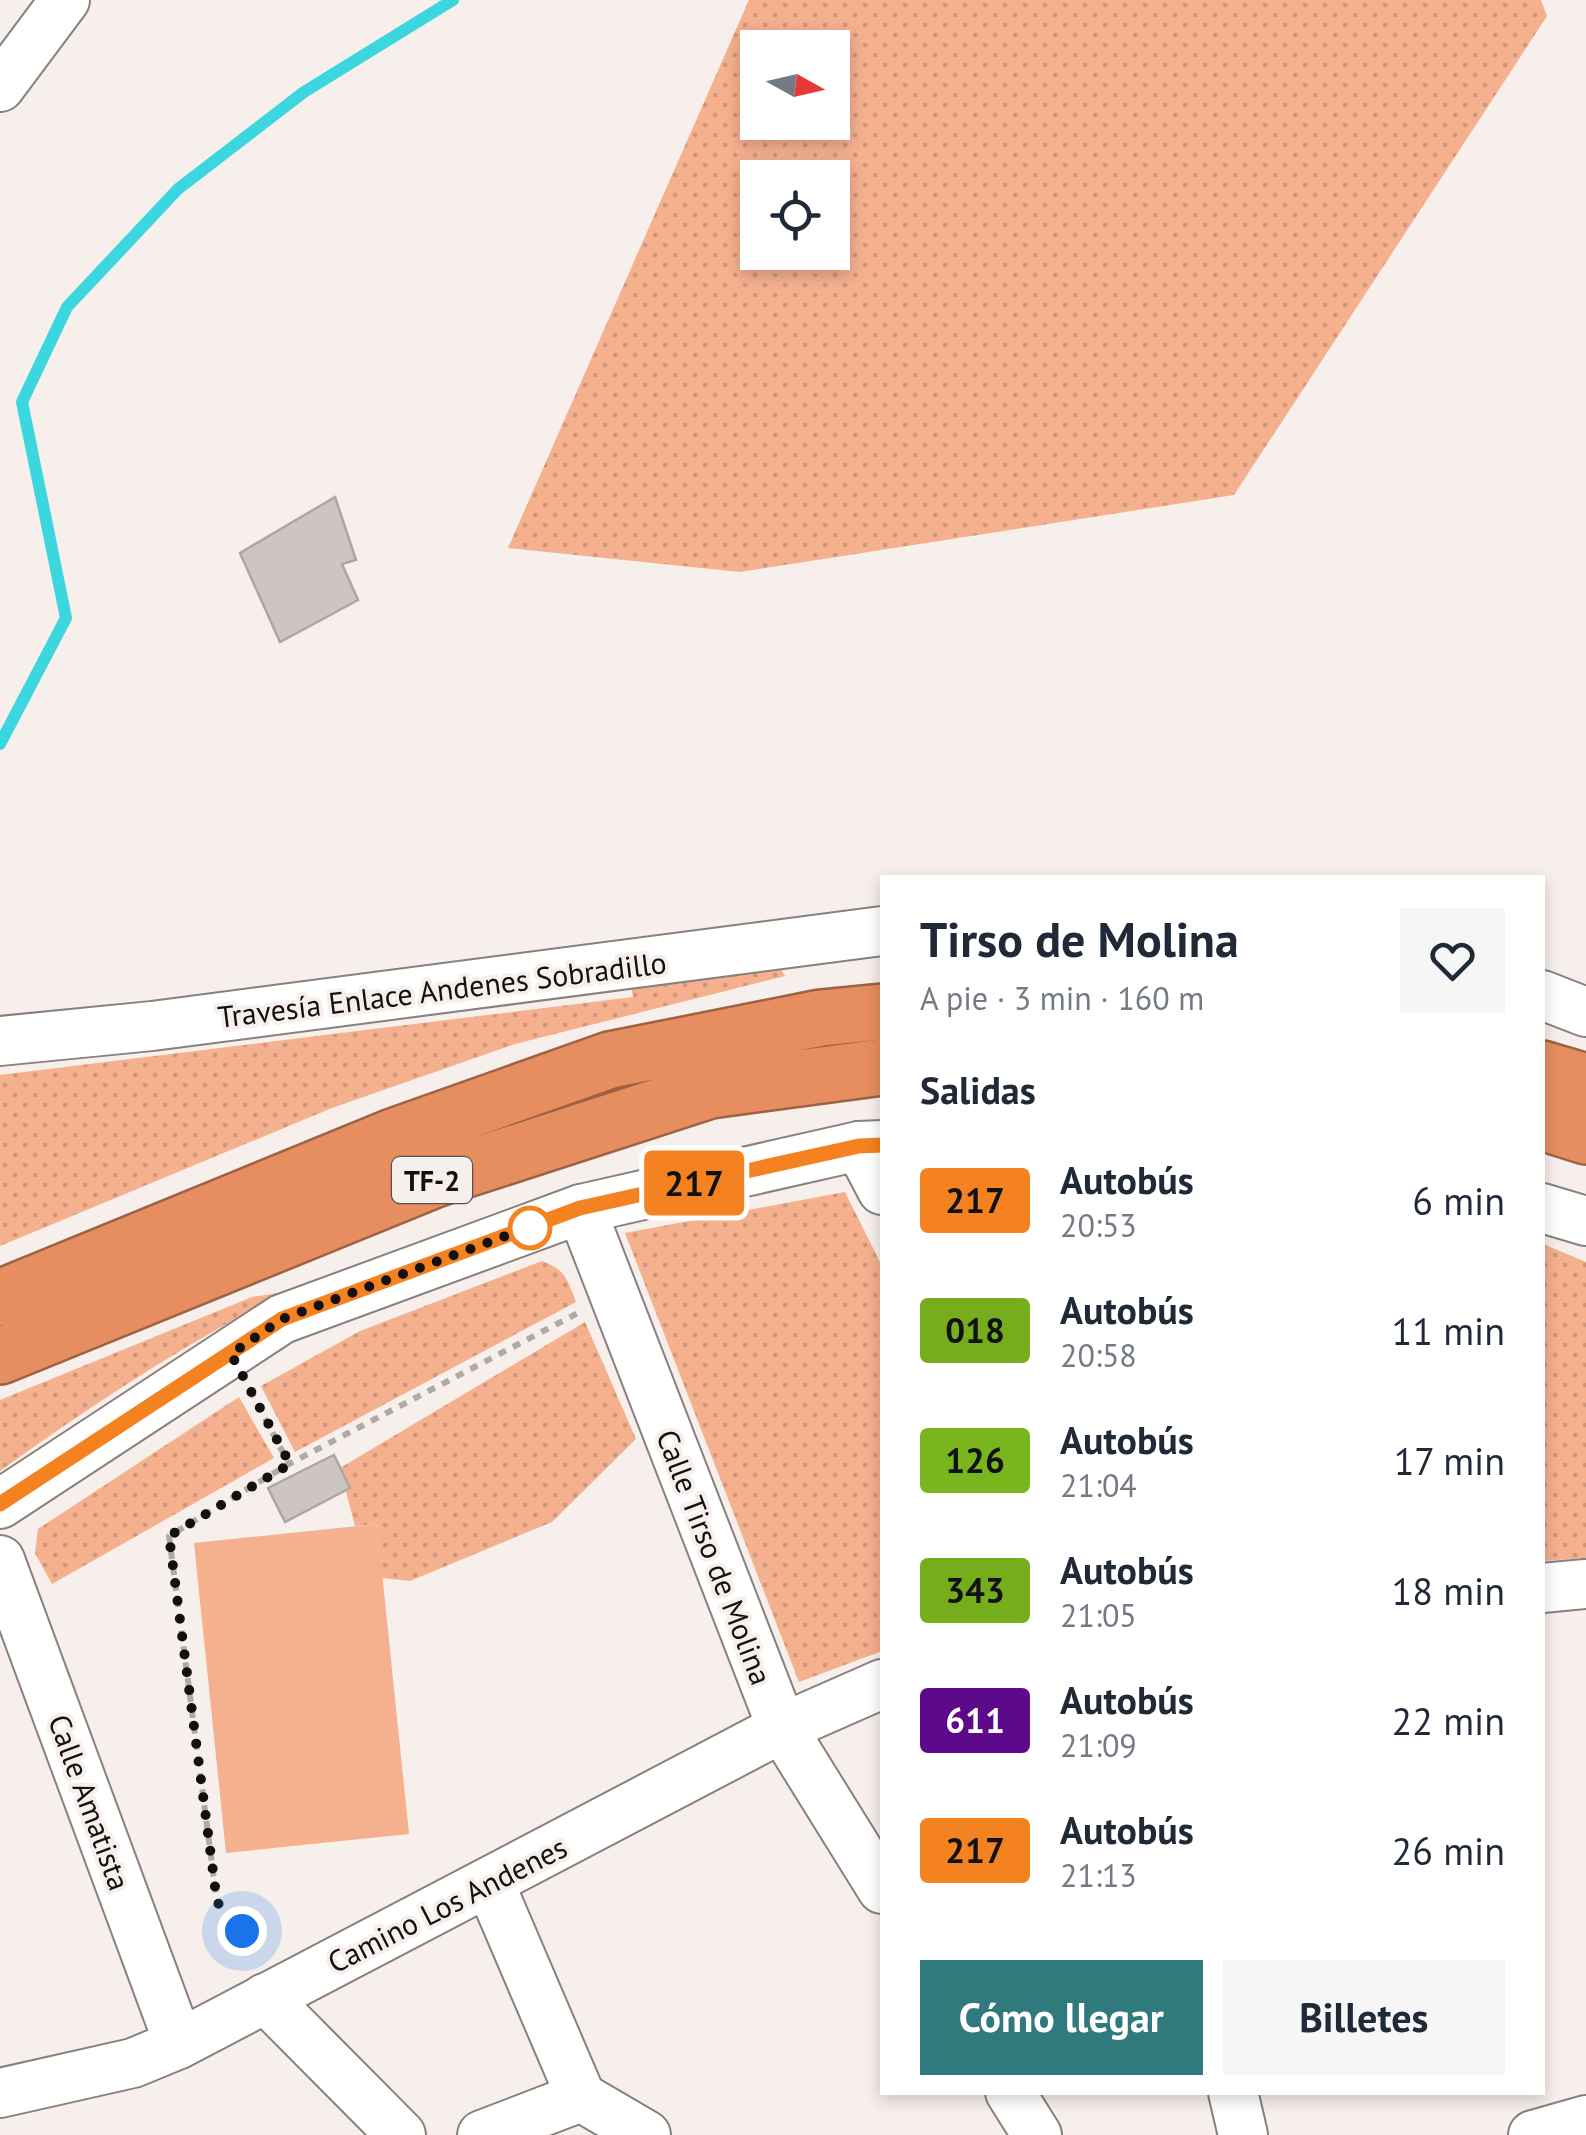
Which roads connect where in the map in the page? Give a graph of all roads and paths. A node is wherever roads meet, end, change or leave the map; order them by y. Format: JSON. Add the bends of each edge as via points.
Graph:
{"nodes":[{"id":1,"x":65,"y":0,"type":"edge"},
{"id":2,"x":0,"y":87,"type":"edge"},
{"id":3,"x":880,"y":931,"type":"edge"},
{"id":4,"x":1545,"y":996,"type":"edge"},
{"id":5,"x":880,"y":1012,"type":"edge"},
{"id":6,"x":1586,"y":1012,"type":"edge"},
{"id":7,"x":0,"y":1042,"type":"edge"},
{"id":8,"x":880,"y":1067,"type":"edge"},
{"id":9,"x":1545,"y":1069,"type":"edge"},
{"id":10,"x":1586,"y":1082,"type":"edge"},
{"id":11,"x":1545,"y":1123,"type":"edge"},
{"id":12,"x":1586,"y":1136,"type":"edge"},
{"id":13,"x":871,"y":1146,"type":"edge"},
{"id":14,"x":880,"y":1182,"type":"edge"},
{"id":15,"x":580,"y":1208,"type":"junction"},
{"id":16,"x":1545,"y":1209,"type":"edge"},
{"id":17,"x":1586,"y":1221,"type":"edge"},
{"id":18,"x":613,"y":1294,"type":"junction"},
{"id":19,"x":0,"y":1298,"type":"edge"},
{"id":20,"x":231,"y":1354,"type":"junction"},
{"id":21,"x":0,"y":1356,"type":"edge"},
{"id":22,"x":290,"y":1464,"type":"junction"},
{"id":23,"x":0,"y":1504,"type":"edge"},
{"id":24,"x":0,"y":1560,"type":"edge"},
{"id":25,"x":1586,"y":1584,"type":"edge"},
{"id":26,"x":1545,"y":1588,"type":"edge"},
{"id":27,"x":880,"y":1685,"type":"edge"},
{"id":28,"x":782,"y":1728,"type":"junction"},
{"id":29,"x":489,"y":1882,"type":"junction"},
{"id":30,"x":880,"y":1885,"type":"edge"},
{"id":31,"x":242,"y":1931,"type":"dead end"},
{"id":32,"x":265,"y":1998,"type":"junction"},
{"id":33,"x":179,"y":2044,"type":"junction"},
{"id":34,"x":0,"y":2093,"type":"edge"},
{"id":35,"x":1012,"y":2095,"type":"edge"},
{"id":36,"x":1233,"y":2095,"type":"edge"},
{"id":37,"x":581,"y":2097,"type":"junction"},
{"id":38,"x":1586,"y":2120,"type":"edge"},
{"id":39,"x":401,"y":2135,"type":"edge"},
{"id":40,"x":482,"y":2135,"type":"edge"},
{"id":41,"x":646,"y":2135,"type":"edge"},
{"id":42,"x":1036,"y":2135,"type":"edge"},
{"id":43,"x":1243,"y":2135,"type":"edge"},
{"id":44,"x":1533,"y":2135,"type":"edge"}],
"edges":[{"from":1,"to":2,"type":"street"},
{"from":3,"to":7,"type":"street","name":"Travesía Enlace Andenes Sobradillo"},
{"from":4,"to":6,"type":"street"},
{"from":5,"to":19,"type":"highway","number":"TF-2","via":[[610,1060],[394,1136]]},
{"from":8,"to":21,"type":"highway","number":"TF-2","via":[[710,1090],[435,1179]]},
{"from":9,"to":10,"type":"highway"},
{"from":11,"to":12,"type":"highway"},
{"from":13,"to":14,"type":"street"},
{"from":13,"to":15,"type":"street"},
{"from":15,"to":18,"type":"street","name":"Calle Tirso de Molina"},
{"from":15,"to":20,"type":"street","via":[[282,1319]]},
{"from":16,"to":17,"type":"street"},
{"from":18,"to":22,"type":"path"},
{"from":18,"to":28,"type":"street","name":"Calle Tirso de Molina"},
{"from":20,"to":22,"type":"path"},
{"from":20,"to":23,"type":"street"},
{"from":22,"to":31,"type":"path","via":[[169,1536],[217,1902]]},
{"from":24,"to":33,"type":"street","name":"Calle Amatista"},
{"from":25,"to":26,"type":"street"},
{"from":27,"to":28,"type":"street","name":"Camino Los Andenes"},
{"from":28,"to":29,"type":"street","name":"Camino Los Andenes"},
{"from":28,"to":30,"type":"street","name":"Calle Tirso de Molina"},
{"from":29,"to":32,"type":"street","name":"Camino Los Andenes"},
{"from":29,"to":37,"type":"street"},
{"from":32,"to":33,"type":"street","name":"Camino Los Andenes"},
{"from":32,"to":39,"type":"street"},
{"from":33,"to":34,"type":"street","name":"Camino Los Andenes","via":[[133,2063]]},
{"from":35,"to":42,"type":"street"},
{"from":36,"to":43,"type":"street"},
{"from":37,"to":40,"type":"street"},
{"from":37,"to":41,"type":"street"},
{"from":38,"to":44,"type":"street"}]}
